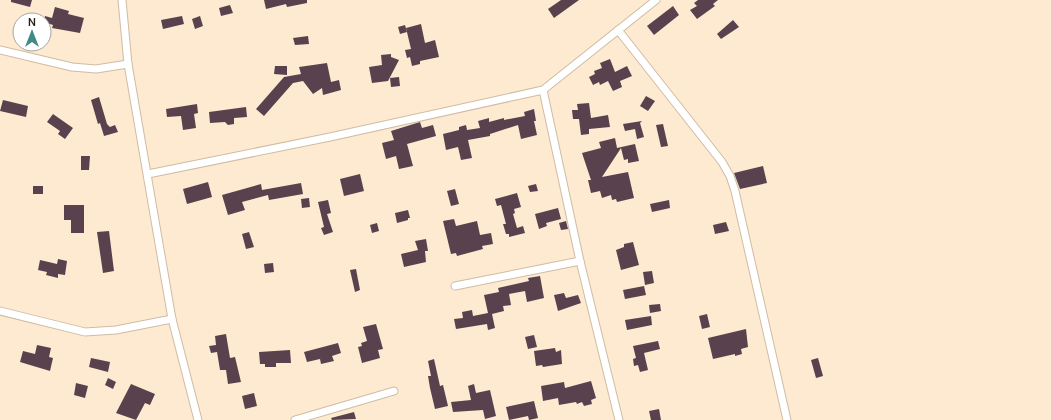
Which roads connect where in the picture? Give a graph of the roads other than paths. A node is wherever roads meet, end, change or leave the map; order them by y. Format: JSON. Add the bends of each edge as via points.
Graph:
{"nodes":[{"id":1,"x":122,"y":0,"type":"edge"},
{"id":2,"x":656,"y":0,"type":"edge"},
{"id":3,"x":618,"y":30,"type":"junction"},
{"id":4,"x":0,"y":50,"type":"edge"},
{"id":5,"x":128,"y":64,"type":"junction"},
{"id":6,"x":543,"y":90,"type":"junction"},
{"id":7,"x":148,"y":174,"type":"junction"},
{"id":8,"x":580,"y":260,"type":"junction"},
{"id":9,"x":455,"y":286,"type":"dead end"},
{"id":10,"x":0,"y":311,"type":"edge"},
{"id":11,"x":172,"y":319,"type":"junction"},
{"id":12,"x":394,"y":391,"type":"dead end"},
{"id":13,"x":198,"y":420,"type":"edge"},
{"id":14,"x":295,"y":420,"type":"edge"},
{"id":15,"x":619,"y":420,"type":"edge"},
{"id":16,"x":787,"y":420,"type":"edge"}],
"edges":[{"from":1,"to":5,"type":"street"},
{"from":2,"to":3,"type":"street"},
{"from":3,"to":6,"type":"street"},
{"from":3,"to":16,"type":"street","via":[[703,136],[730,176]]},
{"from":4,"to":5,"type":"street","via":[[72,67],[96,69]]},
{"from":5,"to":7,"type":"street"},
{"from":6,"to":7,"type":"street"},
{"from":6,"to":8,"type":"street"},
{"from":7,"to":11,"type":"street"},
{"from":8,"to":9,"type":"street"},
{"from":8,"to":15,"type":"street"},
{"from":10,"to":11,"type":"street","via":[[85,332],[116,330]]},
{"from":11,"to":13,"type":"street"},
{"from":12,"to":14,"type":"street"}]}
